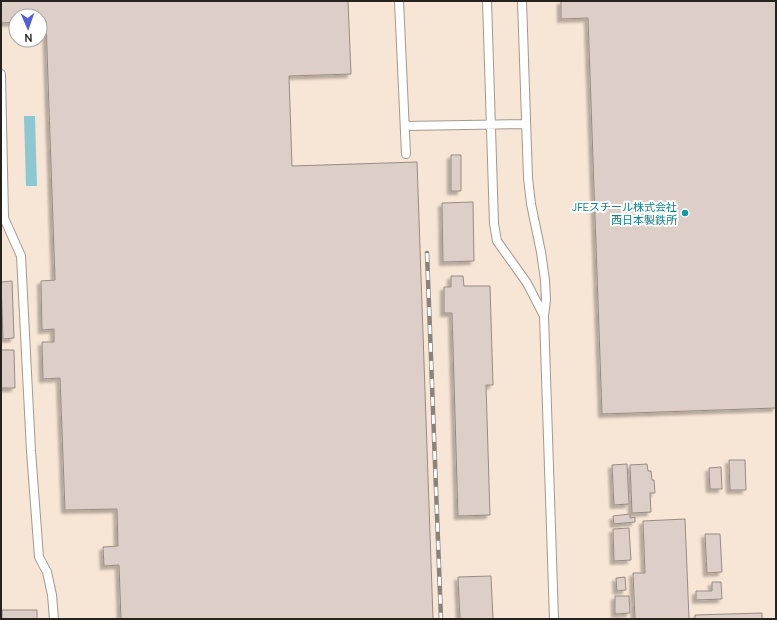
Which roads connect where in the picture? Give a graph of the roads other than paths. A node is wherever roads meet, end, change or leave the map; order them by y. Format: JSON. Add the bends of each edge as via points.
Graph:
{"nodes":[{"id":1,"x":399,"y":1,"type":"edge"},
{"id":2,"x":487,"y":1,"type":"edge"},
{"id":3,"x":522,"y":1,"type":"edge"},
{"id":4,"x":1,"y":74,"type":"edge"},
{"id":5,"x":490,"y":124,"type":"junction"},
{"id":6,"x":526,"y":124,"type":"junction"},
{"id":7,"x":405,"y":126,"type":"junction"},
{"id":8,"x":406,"y":154,"type":"dead end"},
{"id":9,"x":3,"y":221,"type":"edge"},
{"id":10,"x":544,"y":316,"type":"junction"},
{"id":11,"x":54,"y":619,"type":"edge"},
{"id":12,"x":554,"y":619,"type":"edge"}],
"edges":[{"from":1,"to":7,"type":"lane"},
{"from":2,"to":5,"type":"lane"},
{"from":3,"to":6,"type":"lane"},
{"from":4,"to":9,"type":"lane"},
{"from":5,"to":6,"type":"lane"},
{"from":5,"to":7,"type":"lane"},
{"from":5,"to":10,"type":"lane","via":[[497,241],[527,283]]},
{"from":6,"to":10,"type":"lane","via":[[531,204],[545,280]]},
{"from":7,"to":8,"type":"lane"},
{"from":9,"to":11,"type":"lane","via":[[21,256],[39,557],[47,572]]},
{"from":10,"to":12,"type":"lane"}]}
